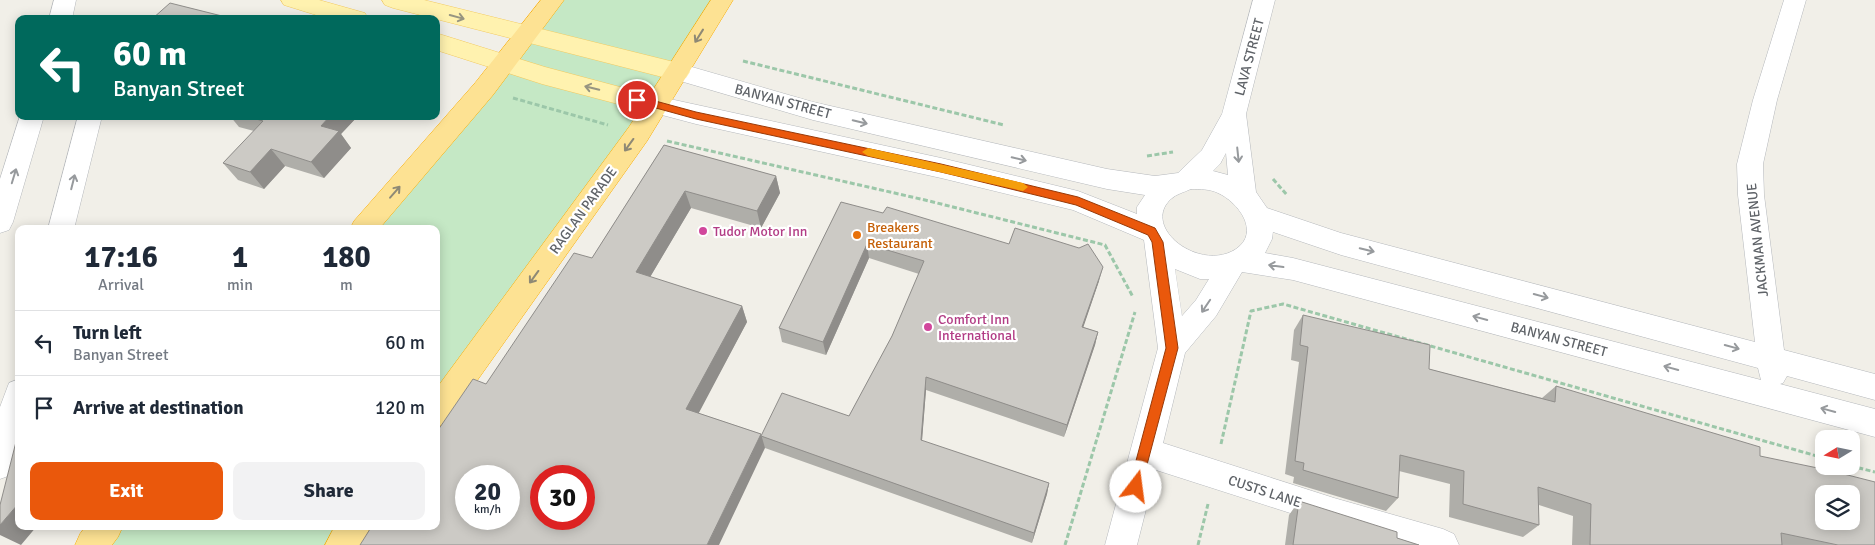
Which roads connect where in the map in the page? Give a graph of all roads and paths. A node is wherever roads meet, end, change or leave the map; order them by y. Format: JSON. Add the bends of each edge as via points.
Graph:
{"nodes":[{"id":1,"x":292,"y":0,"type":"edge"},
{"id":2,"x":393,"y":0,"type":"edge"},
{"id":3,"x":553,"y":0,"type":"edge"},
{"id":4,"x":722,"y":0,"type":"edge"},
{"id":5,"x":1264,"y":0,"type":"edge"},
{"id":6,"x":1795,"y":0,"type":"edge"},
{"id":7,"x":343,"y":15,"type":"edge"},
{"id":8,"x":526,"y":35,"type":"junction"},
{"id":9,"x":440,"y":43,"type":"edge"},
{"id":10,"x":740,"y":60,"type":"dead end"},
{"id":11,"x":504,"y":64,"type":"junction"},
{"id":12,"x":678,"y":72,"type":"junction"},
{"id":13,"x":484,"y":89,"type":"junction"},
{"id":14,"x":656,"y":105,"type":"junction"},
{"id":15,"x":1234,"y":114,"type":"junction"},
{"id":16,"x":31,"y":120,"type":"edge"},
{"id":17,"x":89,"y":120,"type":"edge"},
{"id":18,"x":1010,"y":127,"type":"dead end"},
{"id":19,"x":638,"y":134,"type":"junction"},
{"id":20,"x":1144,"y":156,"type":"dead end"},
{"id":21,"x":1211,"y":156,"type":"junction"},
{"id":22,"x":1183,"y":180,"type":"junction"},
{"id":23,"x":1251,"y":206,"type":"junction"},
{"id":24,"x":0,"y":222,"type":"edge"},
{"id":25,"x":62,"y":225,"type":"edge"},
{"id":26,"x":366,"y":225,"type":"edge"},
{"id":27,"x":1154,"y":237,"type":"junction"},
{"id":28,"x":1236,"y":263,"type":"junction"},
{"id":29,"x":1172,"y":348,"type":"junction"},
{"id":30,"x":1770,"y":357,"type":"junction"},
{"id":31,"x":1875,"y":387,"type":"edge"},
{"id":32,"x":1776,"y":395,"type":"junction"},
{"id":33,"x":15,"y":407,"type":"edge"},
{"id":34,"x":440,"y":407,"type":"edge"},
{"id":35,"x":1875,"y":422,"type":"edge"},
{"id":36,"x":1145,"y":452,"type":"junction"},
{"id":37,"x":1815,"y":455,"type":"edge"},
{"id":38,"x":0,"y":465,"type":"edge"},
{"id":39,"x":1860,"y":468,"type":"edge"},
{"id":40,"x":1875,"y":472,"type":"edge"},
{"id":41,"x":1214,"y":474,"type":"junction"},
{"id":42,"x":104,"y":530,"type":"edge"},
{"id":43,"x":352,"y":530,"type":"edge"},
{"id":44,"x":91,"y":545,"type":"edge"},
{"id":45,"x":341,"y":545,"type":"edge"},
{"id":46,"x":1065,"y":545,"type":"edge"},
{"id":47,"x":1121,"y":545,"type":"edge"},
{"id":48,"x":1198,"y":545,"type":"edge"},
{"id":49,"x":1444,"y":545,"type":"edge"}],
"edges":[{"from":1,"to":7,"type":"main road"},
{"from":2,"to":8,"type":"main road","name":"BANYAN STREET","one_way":true},
{"from":3,"to":8,"type":"highway"},
{"from":4,"to":12,"type":"highway","name":"RAGLAN PARADE","one_way":true},
{"from":5,"to":15,"type":"street","name":"LAVA STREET"},
{"from":6,"to":30,"type":"street","name":"JACKMAN AVENUE","via":[[1750,164],[1750,195]]},
{"from":8,"to":11,"type":"highway"},
{"from":8,"to":12,"type":"main road","name":"BANYAN STREET"},
{"from":9,"to":11,"type":"main road"},
{"from":10,"to":18,"type":"path"},
{"from":11,"to":13,"type":"highway"},
{"from":14,"to":11,"type":"main road","one_way":true},
{"from":12,"to":14,"type":"highway","name":"RAGLAN PARADE"},
{"from":12,"to":22,"type":"street","name":"BANYAN STREET","one_way":true,"via":[[813,111],[1107,179],[1155,186]]},
{"from":13,"to":19,"type":"path"},
{"from":26,"to":13,"type":"highway","one_way":true},
{"from":14,"to":19,"type":"highway","name":"RAGLAN PARADE"},
{"from":14,"to":27,"type":"street","via":[[1078,201]]},
{"from":15,"to":21,"type":"street","name":"LAVA STREET"},
{"from":15,"to":23,"type":"street","name":"LAVA STREET","one_way":true},
{"from":24,"to":16,"type":"street","one_way":true},
{"from":25,"to":17,"type":"street","one_way":true},
{"from":19,"to":34,"type":"highway","name":"RAGLAN PARADE","one_way":true},
{"from":19,"to":46,"type":"path","via":[[1105,245],[1137,305]]},
{"from":20,"to":21,"type":"path","via":[[1181,151]]},
{"from":21,"to":22,"type":"street","name":"LAVA STREET"},
{"from":22,"to":23,"type":"street","via":[[1218,182],[1232,188]]},
{"from":22,"to":27,"type":"street","via":[[1164,188],[1155,197],[1148,219]]},
{"from":23,"to":28,"type":"street","via":[[1260,229],[1259,241],[1252,252]]},
{"from":23,"to":30,"type":"street","one_way":true,"via":[[1341,244]]},
{"from":27,"to":28,"type":"street","via":[[1178,259],[1191,265],[1219,268]]},
{"from":27,"to":29,"type":"street"},
{"from":28,"to":29,"type":"street","one_way":true,"via":[[1206,308]]},
{"from":32,"to":28,"type":"street","name":"BANYAN STREET","one_way":true,"via":[[1293,269]]},
{"from":29,"to":36,"type":"street"},
{"from":30,"to":31,"type":"street"},
{"from":30,"to":32,"type":"street","name":"JACKMAN AVENUE"},
{"from":35,"to":32,"type":"street","name":"BANYAN STREET","one_way":true},
{"from":33,"to":38,"type":"street"},
{"from":36,"to":41,"type":"street","name":"CUSTS LANE"},
{"from":36,"to":47,"type":"street"},
{"from":37,"to":41,"type":"path","via":[[1283,304],[1251,310]]},
{"from":39,"to":40,"type":"path"},
{"from":41,"to":48,"type":"path"},
{"from":41,"to":49,"type":"street","name":"CUSTS LANE"},
{"from":42,"to":44,"type":"highway"},
{"from":43,"to":45,"type":"highway"}]}
